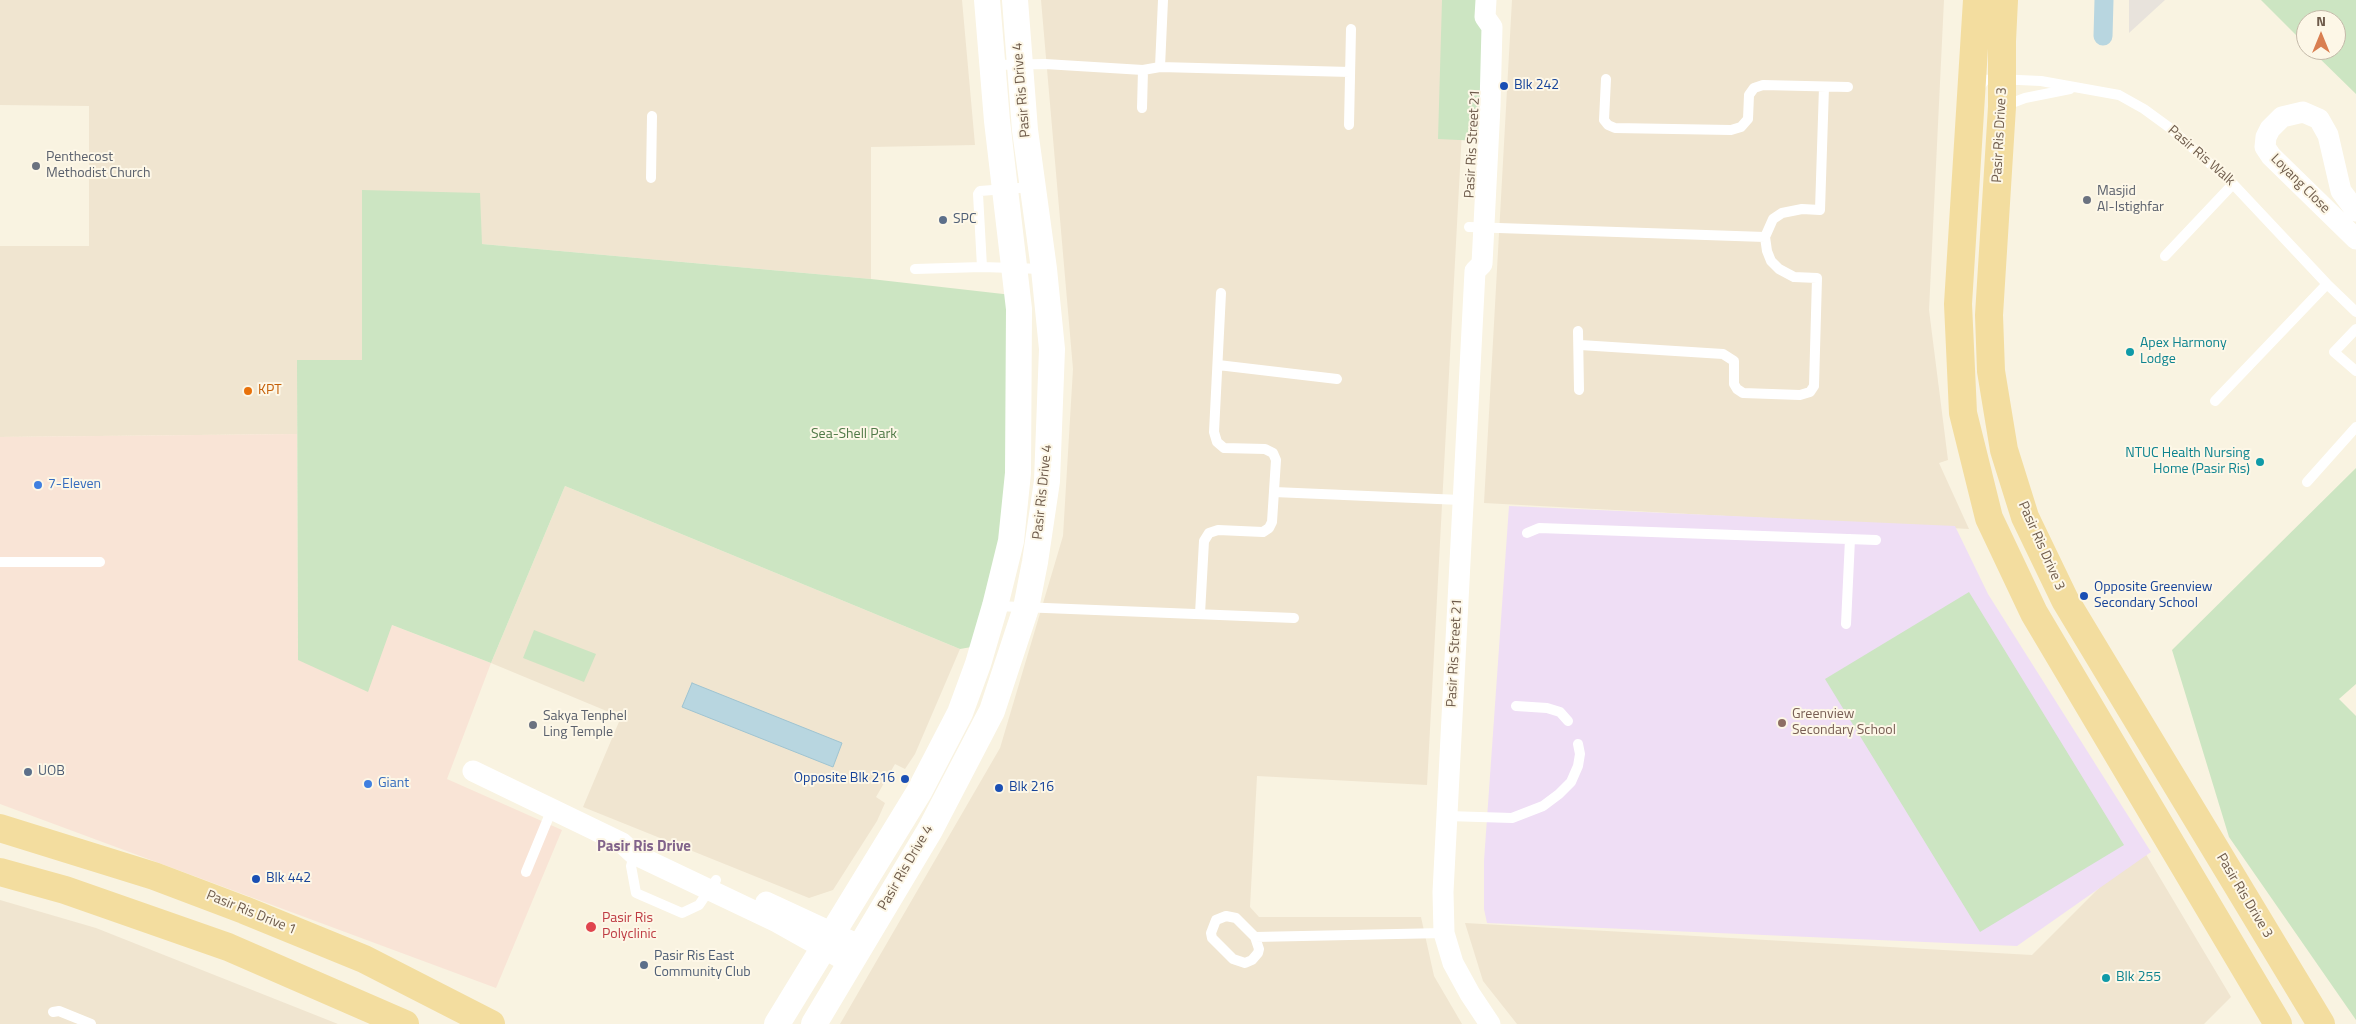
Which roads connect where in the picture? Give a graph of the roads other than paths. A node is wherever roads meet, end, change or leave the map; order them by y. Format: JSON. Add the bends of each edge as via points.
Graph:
{"nodes":[{"id":1,"x":987,"y":0,"type":"edge"},
{"id":2,"x":1015,"y":0,"type":"edge"},
{"id":3,"x":1163,"y":0,"type":"edge"},
{"id":4,"x":1977,"y":0,"type":"edge"},
{"id":5,"x":2004,"y":0,"type":"edge"},
{"id":6,"x":1486,"y":8,"type":"edge"},
{"id":7,"x":1352,"y":30,"type":"dead end"},
{"id":8,"x":1018,"y":64,"type":"junction"},
{"id":9,"x":991,"y":65,"type":"junction"},
{"id":10,"x":1160,"y":67,"type":"junction"},
{"id":11,"x":1143,"y":70,"type":"junction"},
{"id":12,"x":1350,"y":72,"type":"junction"},
{"id":13,"x":2003,"y":78,"type":"junction"},
{"id":14,"x":1606,"y":79,"type":"dead end"},
{"id":15,"x":1824,"y":86,"type":"junction"},
{"id":16,"x":1848,"y":87,"type":"dead end"},
{"id":17,"x":2078,"y":87,"type":"junction"},
{"id":18,"x":1972,"y":96,"type":"junction"},
{"id":19,"x":2002,"y":107,"type":"junction"},
{"id":20,"x":1142,"y":108,"type":"dead end"},
{"id":21,"x":652,"y":116,"type":"dead end"},
{"id":22,"x":1349,"y":125,"type":"dead end"},
{"id":23,"x":651,"y":178,"type":"dead end"},
{"id":24,"x":2232,"y":184,"type":"junction"},
{"id":25,"x":1032,"y":187,"type":"junction"},
{"id":26,"x":1005,"y":190,"type":"junction"},
{"id":27,"x":2356,"y":211,"type":"edge"},
{"id":28,"x":1476,"y":227,"type":"junction"},
{"id":29,"x":1765,"y":237,"type":"junction"},
{"id":30,"x":2356,"y":239,"type":"edge"},
{"id":31,"x":2165,"y":256,"type":"dead end"},
{"id":32,"x":982,"y":267,"type":"junction"},
{"id":33,"x":915,"y":269,"type":"dead end"},
{"id":34,"x":1016,"y":269,"type":"junction"},
{"id":35,"x":1044,"y":269,"type":"junction"},
{"id":36,"x":2326,"y":284,"type":"junction"},
{"id":37,"x":1221,"y":293,"type":"dead end"},
{"id":38,"x":2356,"y":312,"type":"edge"},
{"id":39,"x":2356,"y":329,"type":"edge"},
{"id":40,"x":1578,"y":331,"type":"dead end"},
{"id":41,"x":1580,"y":345,"type":"junction"},
{"id":42,"x":1218,"y":365,"type":"junction"},
{"id":43,"x":2356,"y":371,"type":"edge"},
{"id":44,"x":1337,"y":379,"type":"dead end"},
{"id":45,"x":1579,"y":390,"type":"dead end"},
{"id":46,"x":2215,"y":401,"type":"dead end"},
{"id":47,"x":2356,"y":427,"type":"edge"},
{"id":48,"x":2308,"y":482,"type":"dead end"},
{"id":49,"x":1274,"y":492,"type":"junction"},
{"id":50,"x":1462,"y":500,"type":"junction"},
{"id":51,"x":1527,"y":532,"type":"dead end"},
{"id":52,"x":1850,"y":539,"type":"junction"},
{"id":53,"x":1876,"y":540,"type":"dead end"},
{"id":54,"x":0,"y":562,"type":"edge"},
{"id":55,"x":100,"y":562,"type":"dead end"},
{"id":56,"x":995,"y":606,"type":"junction"},
{"id":57,"x":1026,"y":608,"type":"junction"},
{"id":58,"x":1200,"y":614,"type":"junction"},
{"id":59,"x":1294,"y":618,"type":"dead end"},
{"id":60,"x":1846,"y":624,"type":"dead end"},
{"id":61,"x":1516,"y":706,"type":"dead end"},
{"id":62,"x":1568,"y":720,"type":"dead end"},
{"id":63,"x":1578,"y":744,"type":"dead end"},
{"id":64,"x":474,"y":771,"type":"dead end"},
{"id":65,"x":552,"y":809,"type":"junction"},
{"id":66,"x":1447,"y":816,"type":"junction"},
{"id":67,"x":0,"y":828,"type":"edge"},
{"id":68,"x":631,"y":847,"type":"junction"},
{"id":69,"x":0,"y":872,"type":"edge"},
{"id":70,"x":526,"y":872,"type":"dead end"},
{"id":71,"x":713,"y":886,"type":"junction"},
{"id":72,"x":1444,"y":933,"type":"junction"},
{"id":73,"x":1255,"y":937,"type":"junction"},
{"id":74,"x":829,"y":939,"type":"junction"},
{"id":75,"x":856,"y":954,"type":"junction"},
{"id":76,"x":53,"y":1012,"type":"dead end"},
{"id":77,"x":91,"y":1024,"type":"edge"},
{"id":78,"x":405,"y":1024,"type":"edge"},
{"id":79,"x":491,"y":1024,"type":"edge"},
{"id":80,"x":777,"y":1024,"type":"edge"},
{"id":81,"x":814,"y":1024,"type":"edge"},
{"id":82,"x":1490,"y":1024,"type":"edge"},
{"id":83,"x":2278,"y":1024,"type":"edge"},
{"id":84,"x":2321,"y":1024,"type":"edge"}],
"edges":[{"from":1,"to":9,"type":"street","name":"Pasir Ris Drive 4"},
{"from":2,"to":8,"type":"street","name":"Pasir Ris Drive 4"},
{"from":3,"to":10,"type":"lane"},
{"from":4,"to":18,"type":"main road"},
{"from":5,"to":13,"type":"main road","name":"Pasir Ris Drive 3"},
{"from":6,"to":28,"type":"street","name":"Pasir Ris Street 21","via":[[1478,33]]},
{"from":7,"to":12,"type":"lane"},
{"from":8,"to":9,"type":"lane"},
{"from":8,"to":11,"type":"lane"},
{"from":8,"to":25,"type":"street","name":"Pasir Ris Drive 4"},
{"from":9,"to":26,"type":"street","name":"Pasir Ris Drive 4"},
{"from":10,"to":11,"type":"lane"},
{"from":10,"to":12,"type":"lane"},
{"from":11,"to":20,"type":"lane"},
{"from":12,"to":22,"type":"lane"},
{"from":13,"to":17,"type":"lane","name":"Pasir Ris Walk"},
{"from":13,"to":18,"type":"lane","via":[[1985,80]]},
{"from":13,"to":19,"type":"main road","name":"Pasir Ris Drive 3"},
{"from":14,"to":15,"type":"lane","via":[[1604,120],[1615,128],[1730,130],[1741,127],[1748,119],[1749,95],[1754,88],[1763,85]]},
{"from":15,"to":16,"type":"lane"},
{"from":15,"to":29,"type":"lane","via":[[1820,210],[1782,213],[1773,219]]},
{"from":17,"to":19,"type":"lane","via":[[2025,98]]},
{"from":17,"to":24,"type":"lane","name":"Pasir Ris Walk","via":[[2119,95],[2144,110],[2170,128]]},
{"from":18,"to":83,"type":"main road","via":[[1958,314],[1962,414],[1989,518],[2034,613]]},
{"from":19,"to":84,"type":"main road","name":"Pasir Ris Drive 3","via":[[1989,315],[1991,371],[2004,450],[2025,517],[2065,600]]},
{"from":21,"to":23,"type":"lane"},
{"from":24,"to":31,"type":"lane"},
{"from":24,"to":36,"type":"lane","name":"Pasir Ris Walk"},
{"from":25,"to":26,"type":"lane"},
{"from":25,"to":35,"type":"street","name":"Pasir Ris Drive 4"},
{"from":26,"to":32,"type":"lane","via":[[980,191],[978,194]]},
{"from":26,"to":34,"type":"street","name":"Pasir Ris Drive 4"},
{"from":27,"to":30,"type":"street","name":"Loyang Close","via":[[2341,191],[2328,135],[2318,119],[2303,112],[2282,117],[2270,129],[2265,147]]},
{"from":28,"to":29,"type":"lane"},
{"from":28,"to":50,"type":"street","name":"Pasir Ris Street 21","via":[[1482,264],[1475,271]]},
{"from":29,"to":41,"type":"lane","via":[[1766,251],[1779,269],[1794,277],[1818,278],[1814,386],[1810,392],[1743,393],[1734,384],[1734,361],[1724,354]]},
{"from":32,"to":33,"type":"lane"},
{"from":32,"to":34,"type":"lane"},
{"from":34,"to":35,"type":"lane"},
{"from":34,"to":56,"type":"street","name":"Pasir Ris Drive 4","via":[[1020,341],[1018,473],[1011,541]]},
{"from":35,"to":57,"type":"street","name":"Pasir Ris Drive 4","via":[[1052,349],[1048,472]]},
{"from":36,"to":38,"type":"lane","name":"Pasir Ris Walk"},
{"from":36,"to":46,"type":"lane"},
{"from":37,"to":42,"type":"lane"},
{"from":39,"to":43,"type":"lane","via":[[2334,352]]},
{"from":40,"to":41,"type":"lane"},
{"from":41,"to":45,"type":"lane"},
{"from":42,"to":44,"type":"lane"},
{"from":42,"to":49,"type":"lane","via":[[1214,432],[1217,442],[1224,448],[1266,450],[1273,454],[1276,460]]},
{"from":47,"to":48,"type":"lane"},
{"from":49,"to":50,"type":"lane"},
{"from":49,"to":58,"type":"lane","via":[[1269,528],[1263,532],[1218,530],[1209,533],[1204,541]]},
{"from":50,"to":66,"type":"street","name":"Pasir Ris Street 21"},
{"from":51,"to":52,"type":"lane","via":[[1538,528]]},
{"from":52,"to":53,"type":"lane"},
{"from":52,"to":60,"type":"lane"},
{"from":54,"to":55,"type":"lane"},
{"from":56,"to":57,"type":"lane"},
{"from":56,"to":74,"type":"street","name":"Pasir Ris Drive 4","via":[[960,713],[919,792]]},
{"from":57,"to":58,"type":"lane"},
{"from":57,"to":75,"type":"street","name":"Pasir Ris Drive 4","via":[[992,711],[930,830]]},
{"from":58,"to":59,"type":"lane"},
{"from":61,"to":62,"type":"lane","via":[[1546,708],[1560,712]]},
{"from":63,"to":66,"type":"lane","via":[[1579,760],[1571,782],[1542,806],[1512,818]]},
{"from":64,"to":65,"type":"street"},
{"from":65,"to":68,"type":"street"},
{"from":65,"to":70,"type":"lane"},
{"from":66,"to":72,"type":"street","name":"Pasir Ris Street 21"},
{"from":67,"to":79,"type":"main road","name":"Pasir Ris Drive 1","via":[[154,876],[244,910],[364,959]]},
{"from":68,"to":71,"type":"street"},
{"from":68,"to":71,"type":"lane","via":[[636,893],[682,912],[699,905]]},
{"from":69,"to":78,"type":"main road","via":[[65,890],[228,947]]},
{"from":71,"to":74,"type":"street","via":[[774,920]]},
{"from":72,"to":73,"type":"lane"},
{"from":72,"to":82,"type":"street","name":"Pasir Ris Street 21","via":[[1454,963]]},
{"from":73,"to":73,"type":"lane","via":[[1258,953],[1244,963],[1234,959],[1212,938],[1211,933],[1216,920],[1226,916],[1236,918]]},
{"from":74,"to":75,"type":"street"},
{"from":74,"to":80,"type":"street","name":"Pasir Ris Drive 4"},
{"from":75,"to":81,"type":"street","name":"Pasir Ris Drive 4"},
{"from":76,"to":77,"type":"lane","via":[[59,1011]]}]}
